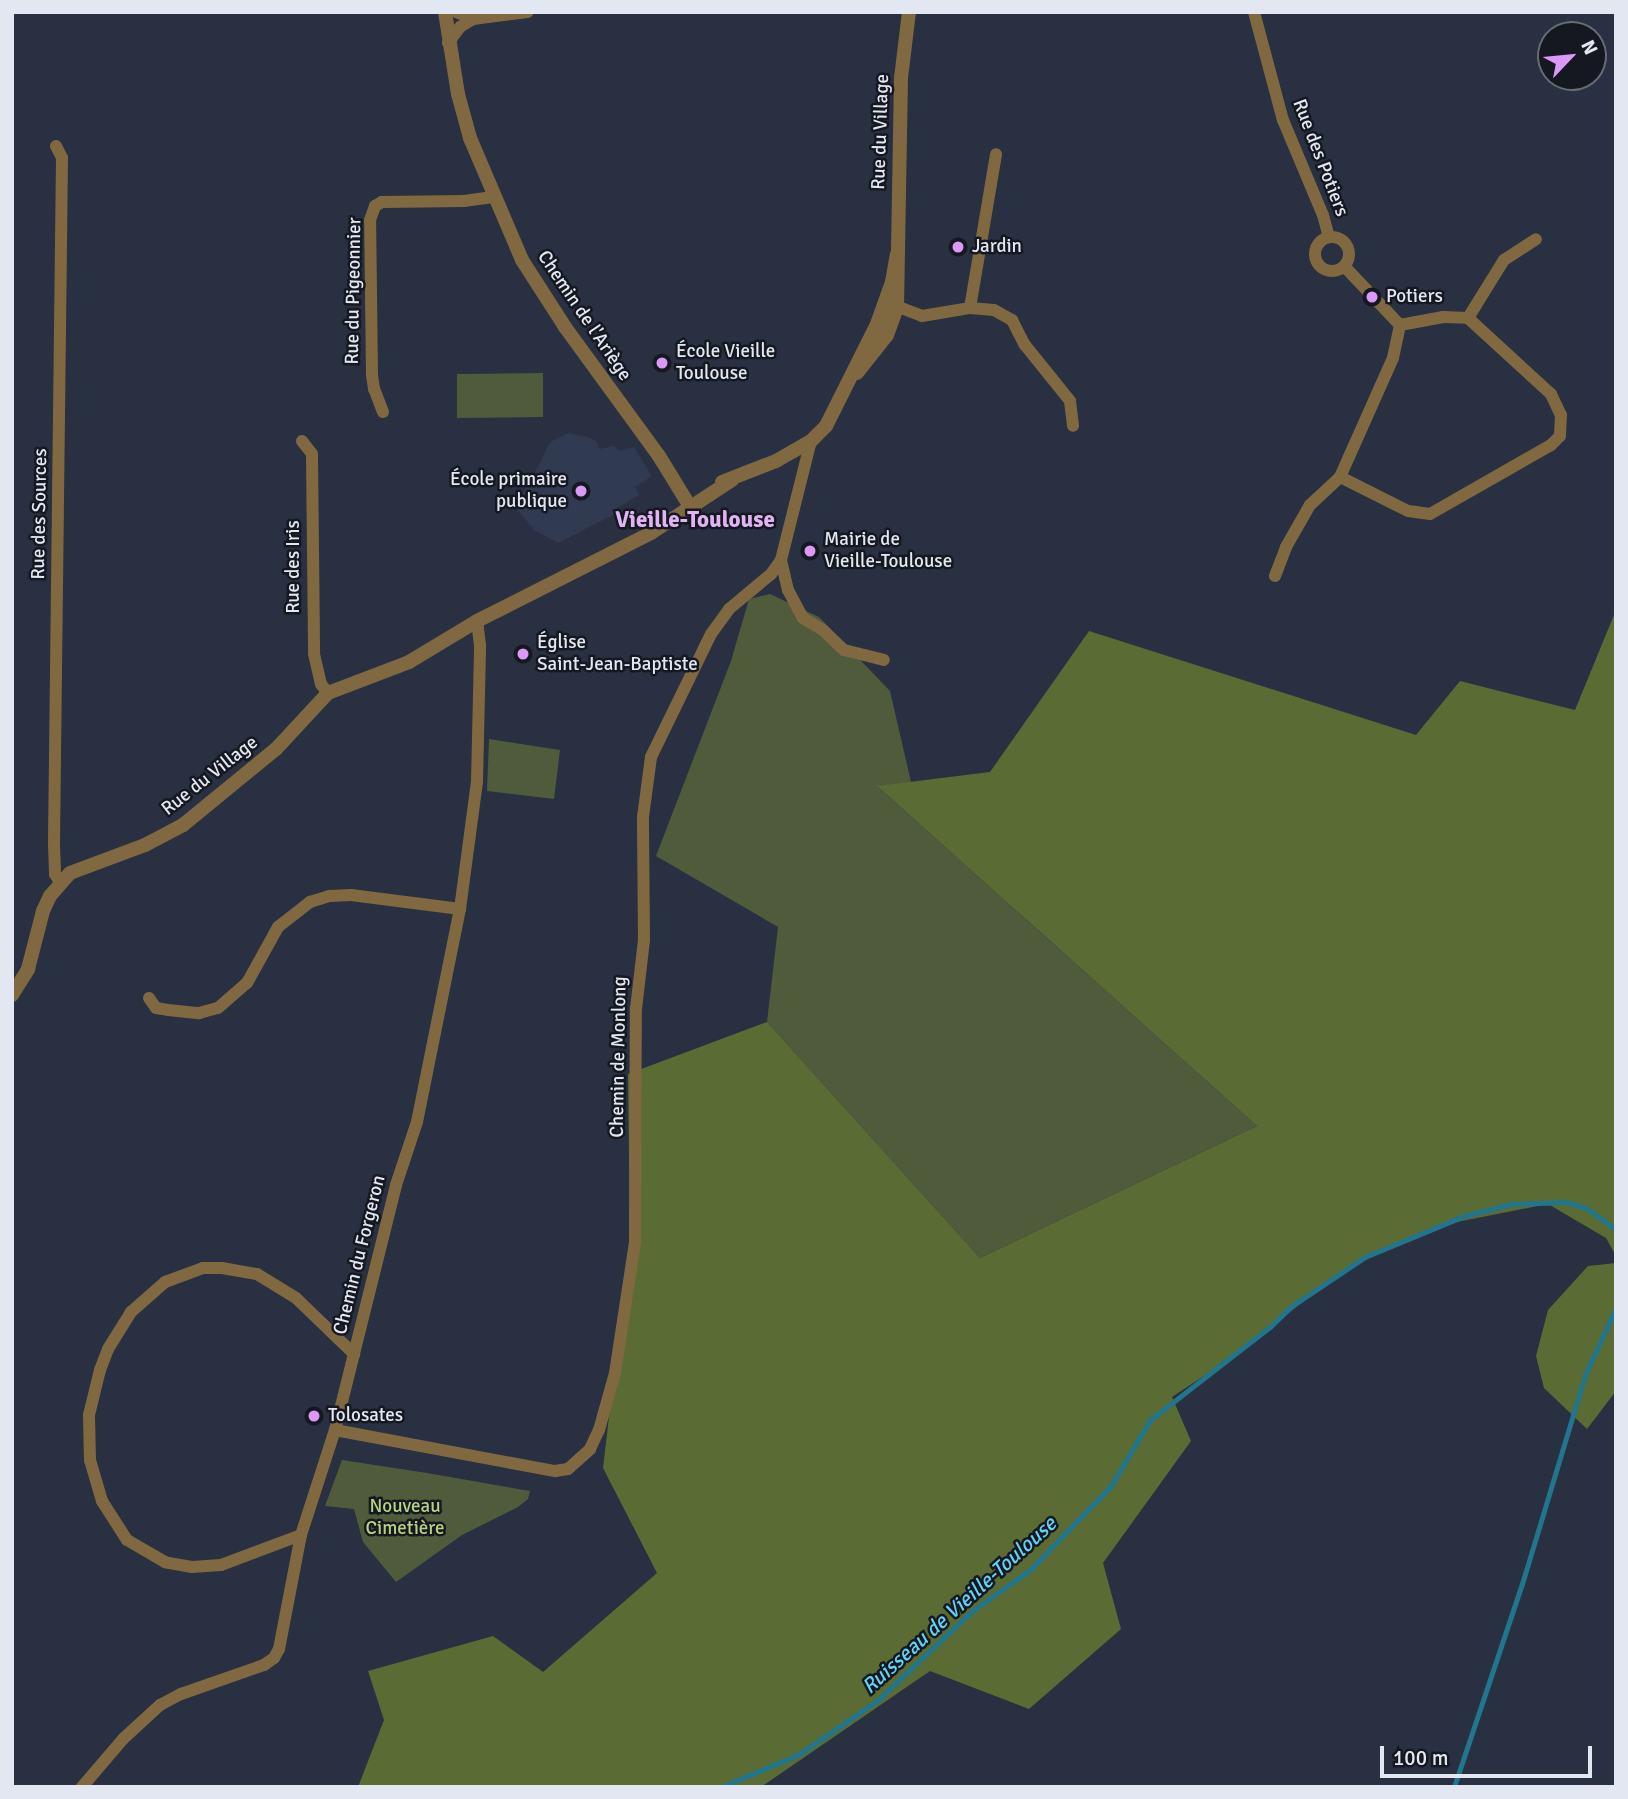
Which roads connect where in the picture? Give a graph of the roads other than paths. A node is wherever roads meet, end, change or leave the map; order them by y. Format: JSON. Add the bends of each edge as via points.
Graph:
{"nodes":[{"id":1,"x":445,"y":12,"type":"edge"},
{"id":2,"x":456,"y":12,"type":"edge"},
{"id":3,"x":528,"y":12,"type":"edge"},
{"id":4,"x":909,"y":12,"type":"edge"},
{"id":5,"x":1254,"y":12,"type":"edge"},
{"id":6,"x":474,"y":19,"type":"junction"},
{"id":7,"x":448,"y":43,"type":"junction"},
{"id":8,"x":56,"y":146,"type":"dead end"},
{"id":9,"x":996,"y":154,"type":"dead end"},
{"id":10,"x":493,"y":197,"type":"junction"},
{"id":11,"x":1329,"y":237,"type":"junction"},
{"id":12,"x":1536,"y":239,"type":"dead end"},
{"id":13,"x":1344,"y":266,"type":"junction"},
{"id":14,"x":892,"y":305,"type":"junction"},
{"id":15,"x":970,"y":308,"type":"junction"},
{"id":16,"x":1468,"y":318,"type":"junction"},
{"id":17,"x":1399,"y":325,"type":"junction"},
{"id":18,"x":383,"y":412,"type":"dead end"},
{"id":19,"x":1073,"y":426,"type":"dead end"},
{"id":20,"x":302,"y":441,"type":"dead end"},
{"id":21,"x":811,"y":441,"type":"junction"},
{"id":22,"x":1340,"y":477,"type":"junction"},
{"id":23,"x":687,"y":502,"type":"junction"},
{"id":24,"x":781,"y":560,"type":"junction"},
{"id":25,"x":1275,"y":576,"type":"dead end"},
{"id":26,"x":477,"y":621,"type":"junction"},
{"id":27,"x":884,"y":660,"type":"dead end"},
{"id":28,"x":326,"y":691,"type":"junction"},
{"id":29,"x":60,"y":882,"type":"junction"},
{"id":30,"x":460,"y":909,"type":"junction"},
{"id":31,"x":12,"y":995,"type":"edge"},
{"id":32,"x":149,"y":998,"type":"dead end"},
{"id":33,"x":354,"y":1354,"type":"junction"},
{"id":34,"x":335,"y":1430,"type":"junction"},
{"id":35,"x":301,"y":1535,"type":"junction"},
{"id":36,"x":82,"y":1787,"type":"edge"}],
"edges":[{"from":1,"to":7,"type":"street","name":"Chemin de l'Ariège"},
{"from":2,"to":6,"type":"street"},
{"from":3,"to":6,"type":"street"},
{"from":4,"to":14,"type":"street","name":"Rue du Village","via":[[901,78]]},
{"from":5,"to":11,"type":"street","name":"Rue des Potiers","via":[[1283,120]]},
{"from":6,"to":7,"type":"street","via":[[460,27]]},
{"from":7,"to":10,"type":"street","name":"Chemin de l'Ariège","via":[[470,138]]},
{"from":8,"to":29,"type":"street","name":"Rue des Sources","via":[[62,158],[54,844],[55,874]]},
{"from":9,"to":15,"type":"street"},
{"from":10,"to":18,"type":"street","name":"Rue du Pigeonnier","via":[[375,206],[370,220],[372,375]]},
{"from":10,"to":23,"type":"street","name":"Chemin de l'Ariège","via":[[540,290]]},
{"from":11,"to":13,"type":"street","name":"Rue des Potiers","via":[[1346,245],[1349,256]]},
{"from":11,"to":13,"type":"street","name":"Rue des Potiers","via":[[1317,244],[1315,258],[1325,270]]},
{"from":12,"to":16,"type":"street","via":[[1504,260]]},
{"from":13,"to":17,"type":"street"},
{"from":14,"to":15,"type":"street","via":[[932,317]]},
{"from":14,"to":21,"type":"street","name":"Rue du Village","via":[[827,426]]},
{"from":15,"to":19,"type":"street","via":[[994,310],[1012,320],[1070,401]]},
{"from":16,"to":17,"type":"street","via":[[1443,317]]},
{"from":16,"to":22,"type":"street","via":[[1551,394],[1561,415],[1560,436],[1430,514],[1408,511]]},
{"from":17,"to":22,"type":"street","via":[[1393,358]]},
{"from":20,"to":28,"type":"street","name":"Rue des Iris","via":[[312,454],[314,654]]},
{"from":21,"to":23,"type":"street","name":"Rue du Village"},
{"from":21,"to":24,"type":"street","name":"Chemin de Monlong"},
{"from":22,"to":25,"type":"street","via":[[1310,505]]},
{"from":23,"to":26,"type":"street","name":"Rue du Village","via":[[666,510],[635,539]]},
{"from":24,"to":27,"type":"street","via":[[788,590],[803,618],[844,650]]},
{"from":24,"to":34,"type":"street","name":"Chemin de Monlong","via":[[729,609],[711,634],[651,757],[643,817],[644,940],[636,1009],[635,1243],[615,1373],[590,1449],[568,1469],[555,1471]]},
{"from":26,"to":28,"type":"street","name":"Rue du Village","via":[[410,663]]},
{"from":26,"to":30,"type":"street","name":"Chemin du Forgeron","via":[[477,782]]},
{"from":28,"to":29,"type":"street","name":"Rue du Village","via":[[276,749],[183,825],[145,845],[83,867]]},
{"from":29,"to":31,"type":"street","via":[[43,911],[28,969]]},
{"from":30,"to":32,"type":"street","via":[[351,894],[330,896],[310,902],[278,927],[247,983],[218,1008],[199,1013],[168,1010],[156,1008]]},
{"from":30,"to":33,"type":"street","name":"Chemin du Forgeron","via":[[422,1099]]},
{"from":33,"to":34,"type":"street","name":"Chemin du Forgeron"},
{"from":33,"to":35,"type":"street","via":[[296,1298],[257,1274],[203,1268],[166,1282],[131,1311],[100,1370],[89,1415],[90,1460],[102,1501],[127,1540],[165,1562],[192,1567],[221,1565]]},
{"from":34,"to":35,"type":"street","name":"Chemin du Forgeron"},
{"from":35,"to":36,"type":"street","name":"Chemin du Forgeron","via":[[284,1633],[274,1658],[160,1705],[122,1739]]}]}
